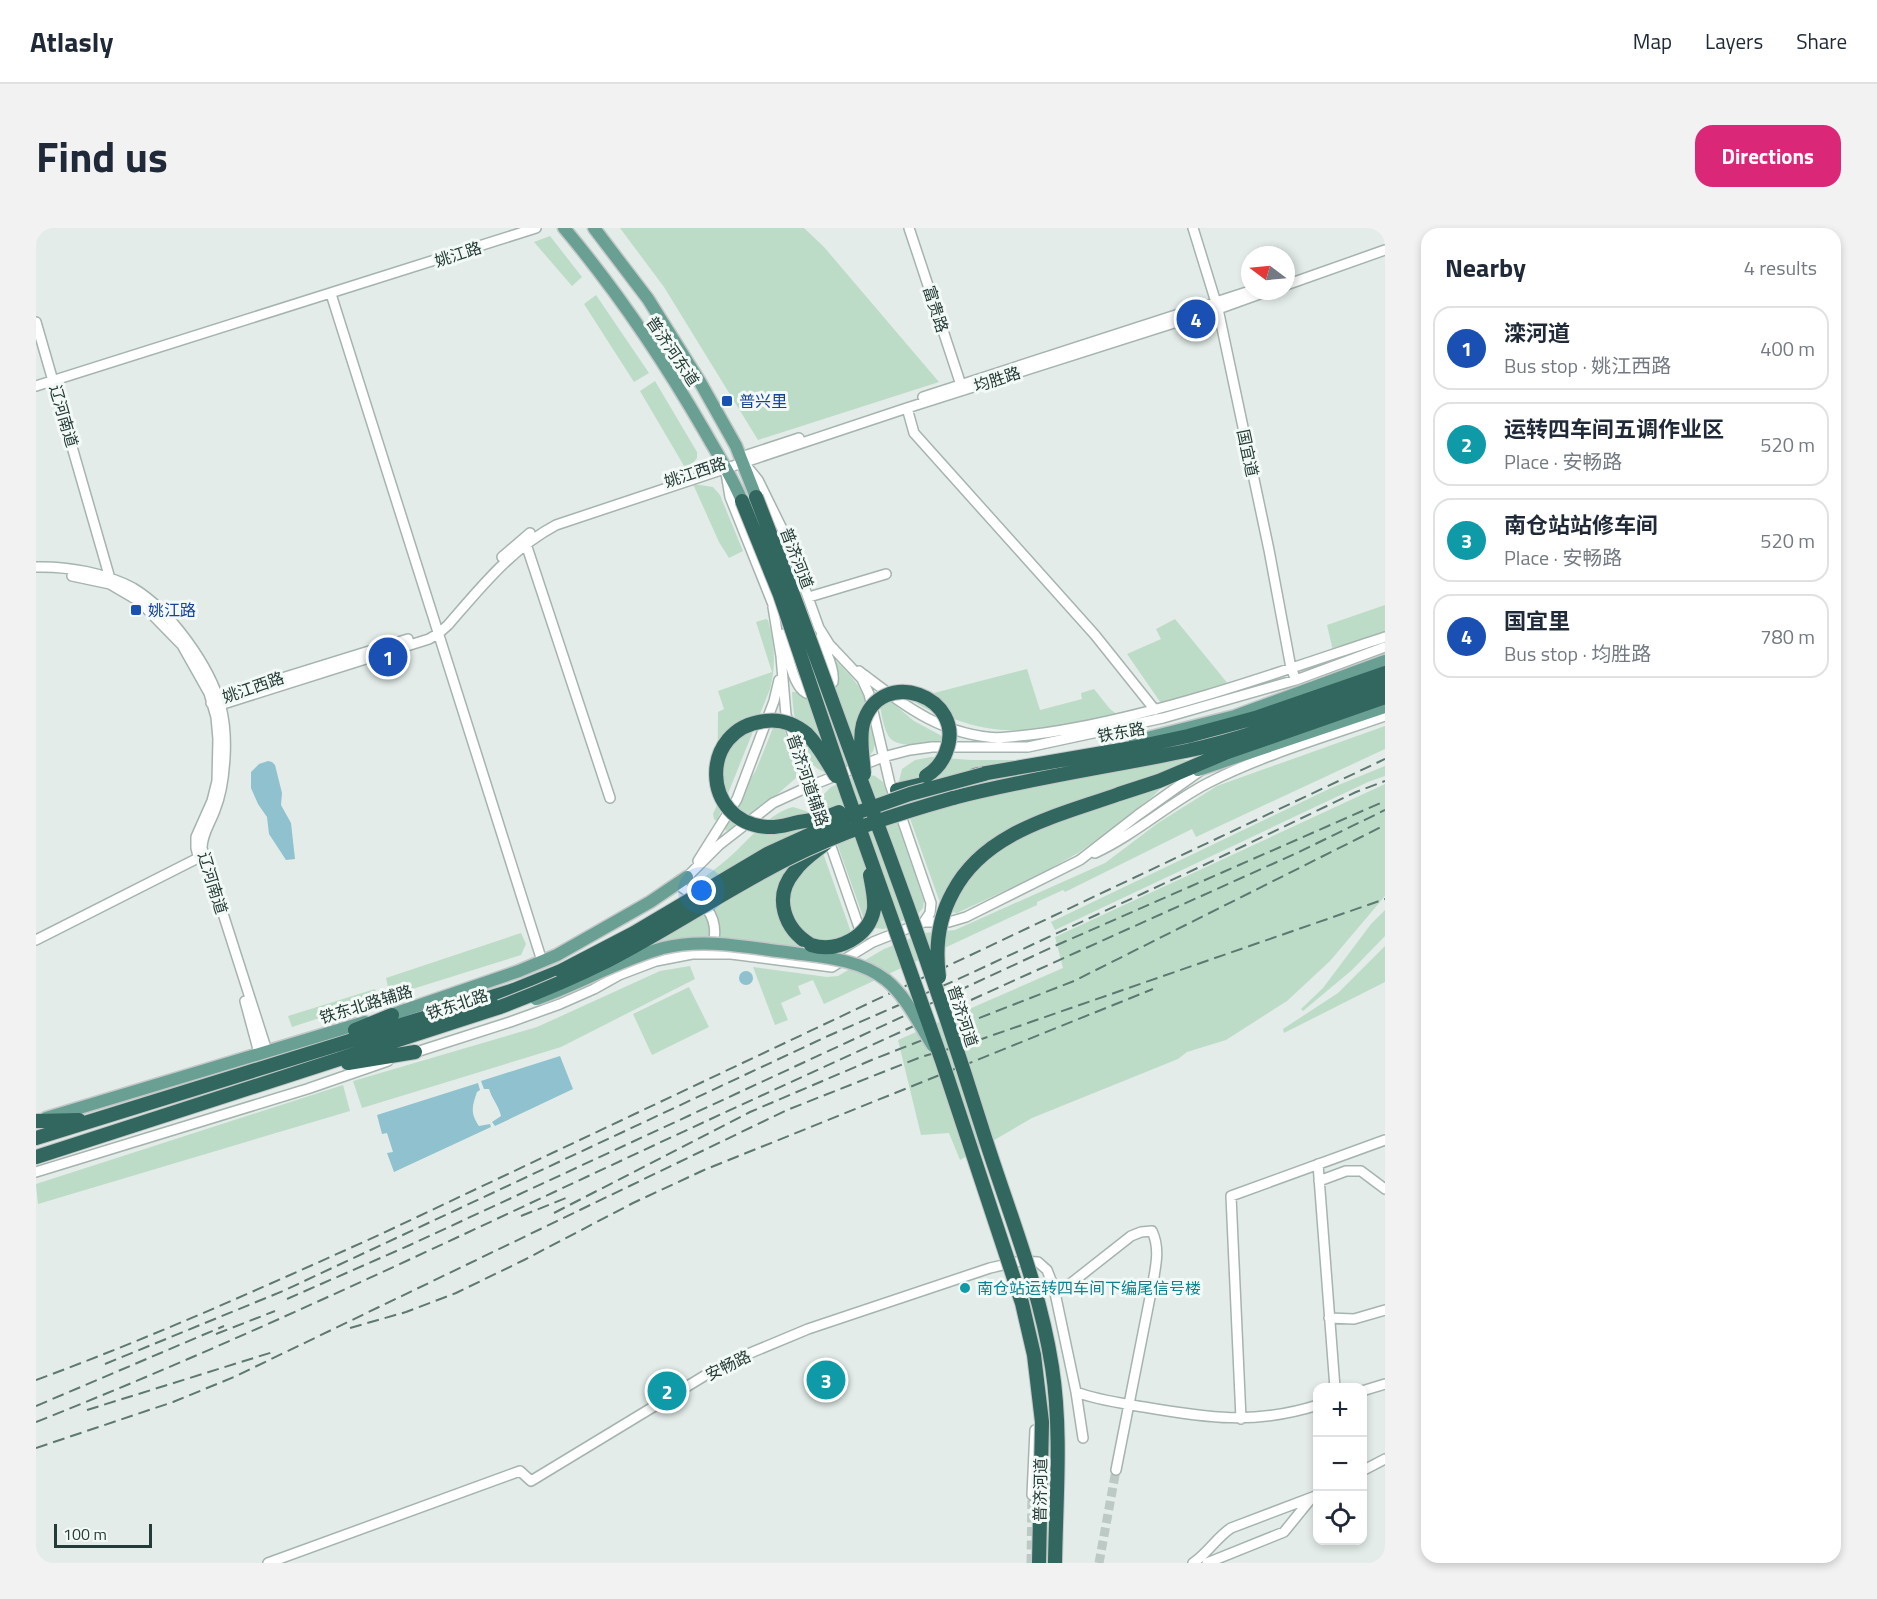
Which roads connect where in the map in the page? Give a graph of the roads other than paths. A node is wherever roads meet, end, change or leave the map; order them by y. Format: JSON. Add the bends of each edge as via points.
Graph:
{"nodes":[{"id":1,"x":536,"y":228,"type":"edge"},
{"id":2,"x":564,"y":228,"type":"edge"},
{"id":3,"x":909,"y":228,"type":"edge"},
{"id":4,"x":1193,"y":228,"type":"edge"},
{"id":5,"x":596,"y":229,"type":"edge"},
{"id":6,"x":1385,"y":244,"type":"edge"},
{"id":7,"x":1385,"y":250,"type":"edge"},
{"id":8,"x":1295,"y":275,"type":"edge"},
{"id":9,"x":1295,"y":282,"type":"edge"},
{"id":10,"x":331,"y":294,"type":"junction"},
{"id":11,"x":1241,"y":295,"type":"edge"},
{"id":12,"x":1241,"y":299,"type":"edge"},
{"id":13,"x":1217,"y":306,"type":"junction"},
{"id":14,"x":36,"y":322,"type":"edge"},
{"id":15,"x":54,"y":381,"type":"junction"},
{"id":16,"x":36,"y":386,"type":"edge"},
{"id":17,"x":962,"y":387,"type":"junction"},
{"id":18,"x":907,"y":408,"type":"junction"},
{"id":19,"x":742,"y":460,"type":"junction"},
{"id":20,"x":724,"y":465,"type":"junction"},
{"id":21,"x":749,"y":499,"type":"junction"},
{"id":22,"x":526,"y":544,"type":"junction"},
{"id":23,"x":36,"y":567,"type":"edge"},
{"id":24,"x":36,"y":573,"type":"edge"},
{"id":25,"x":886,"y":574,"type":"dead end"},
{"id":26,"x":111,"y":581,"type":"junction"},
{"id":27,"x":809,"y":597,"type":"junction"},
{"id":28,"x":773,"y":607,"type":"junction"},
{"id":29,"x":819,"y":628,"type":"junction"},
{"id":30,"x":438,"y":630,"type":"junction"},
{"id":31,"x":1385,"y":637,"type":"edge"},
{"id":32,"x":1385,"y":647,"type":"edge"},
{"id":33,"x":1385,"y":661,"type":"edge"},
{"id":34,"x":848,"y":662,"type":"junction"},
{"id":35,"x":782,"y":665,"type":"junction"},
{"id":36,"x":1291,"y":668,"type":"junction"},
{"id":37,"x":1385,"y":673,"type":"edge"},
{"id":38,"x":1296,"y":680,"type":"junction"},
{"id":39,"x":1385,"y":686,"type":"edge"},
{"id":40,"x":1385,"y":697,"type":"edge"},
{"id":41,"x":216,"y":702,"type":"junction"},
{"id":42,"x":1385,"y":707,"type":"edge"},
{"id":43,"x":1155,"y":710,"type":"junction"},
{"id":44,"x":1385,"y":716,"type":"edge"},
{"id":45,"x":997,"y":738,"type":"junction"},
{"id":46,"x":1066,"y":739,"type":"junction"},
{"id":47,"x":1225,"y":753,"type":"junction"},
{"id":48,"x":883,"y":757,"type":"junction"},
{"id":49,"x":1068,"y":758,"type":"junction"},
{"id":50,"x":1204,"y":768,"type":"junction"},
{"id":51,"x":984,"y":774,"type":"junction"},
{"id":52,"x":1159,"y":781,"type":"junction"},
{"id":53,"x":810,"y":786,"type":"junction"},
{"id":54,"x":897,"y":790,"type":"junction"},
{"id":55,"x":866,"y":791,"type":"junction"},
{"id":56,"x":847,"y":793,"type":"junction"},
{"id":57,"x":610,"y":798,"type":"dead end"},
{"id":58,"x":829,"y":816,"type":"junction"},
{"id":59,"x":861,"y":819,"type":"junction"},
{"id":60,"x":827,"y":842,"type":"junction"},
{"id":61,"x":865,"y":844,"type":"junction"},
{"id":62,"x":769,"y":853,"type":"junction"},
{"id":63,"x":201,"y":856,"type":"junction"},
{"id":64,"x":1080,"y":860,"type":"junction"},
{"id":65,"x":682,"y":880,"type":"junction"},
{"id":66,"x":924,"y":922,"type":"junction"},
{"id":67,"x":36,"y":940,"type":"edge"},
{"id":68,"x":873,"y":942,"type":"junction"},
{"id":69,"x":700,"y":954,"type":"junction"},
{"id":70,"x":542,"y":962,"type":"junction"},
{"id":71,"x":943,"y":1006,"type":"junction"},
{"id":72,"x":500,"y":1007,"type":"junction"},
{"id":73,"x":392,"y":1015,"type":"junction"},
{"id":74,"x":263,"y":1052,"type":"junction"},
{"id":75,"x":415,"y":1052,"type":"junction"},
{"id":76,"x":293,"y":1057,"type":"junction"},
{"id":77,"x":942,"y":1061,"type":"junction"},
{"id":78,"x":299,"y":1073,"type":"junction"},
{"id":79,"x":96,"y":1120,"type":"junction"},
{"id":80,"x":36,"y":1121,"type":"edge"},
{"id":81,"x":36,"y":1138,"type":"edge"},
{"id":82,"x":1385,"y":1140,"type":"edge"},
{"id":83,"x":36,"y":1157,"type":"edge"},
{"id":84,"x":1318,"y":1164,"type":"junction"},
{"id":85,"x":36,"y":1172,"type":"edge"},
{"id":86,"x":1319,"y":1181,"type":"junction"},
{"id":87,"x":1385,"y":1189,"type":"edge"},
{"id":88,"x":1054,"y":1288,"type":"junction"},
{"id":89,"x":1385,"y":1310,"type":"edge"},
{"id":90,"x":1329,"y":1318,"type":"junction"},
{"id":91,"x":1335,"y":1383,"type":"edge"},
{"id":92,"x":1385,"y":1384,"type":"edge"},
{"id":93,"x":1367,"y":1389,"type":"edge"},
{"id":94,"x":1076,"y":1392,"type":"junction"},
{"id":95,"x":1128,"y":1404,"type":"junction"},
{"id":96,"x":1313,"y":1407,"type":"edge"},
{"id":97,"x":1241,"y":1419,"type":"junction"},
{"id":98,"x":1035,"y":1430,"type":"dead end"},
{"id":99,"x":1083,"y":1437,"type":"dead end"},
{"id":100,"x":1385,"y":1459,"type":"edge"},
{"id":101,"x":1367,"y":1468,"type":"edge"},
{"id":102,"x":1116,"y":1470,"type":"tunnel mouth"},
{"id":103,"x":1032,"y":1495,"type":"tunnel mouth"},
{"id":104,"x":1313,"y":1497,"type":"edge"},
{"id":105,"x":1313,"y":1498,"type":"edge"},
{"id":106,"x":268,"y":1563,"type":"edge"},
{"id":107,"x":1039,"y":1563,"type":"edge"},
{"id":108,"x":1055,"y":1563,"type":"edge"},
{"id":109,"x":1193,"y":1563,"type":"edge"},
{"id":110,"x":1207,"y":1563,"type":"edge"}],
"edges":[{"from":1,"to":10,"type":"street","name":"姚江路"},
{"from":2,"to":20,"type":"main road","name":"普济河东道","via":[[658,356]]},
{"from":3,"to":17,"type":"street","name":"富贵路"},
{"from":4,"to":13,"type":"street","name":"国宜道"},
{"from":5,"to":19,"type":"main road","name":"普济河东道","via":[[648,299],[700,382]]},
{"from":6,"to":8,"type":"street"},
{"from":7,"to":9,"type":"street"},
{"from":10,"to":15,"type":"street","name":"姚江路"},
{"from":10,"to":30,"type":"street"},
{"from":11,"to":13,"type":"street","name":"均胜路"},
{"from":12,"to":13,"type":"street","name":"均胜路"},
{"from":13,"to":17,"type":"street","name":"均胜路"},
{"from":13,"to":36,"type":"street","name":"国宜道"},
{"from":14,"to":15,"type":"street","name":"辽河南道"},
{"from":15,"to":16,"type":"street","name":"姚江路"},
{"from":15,"to":26,"type":"street","name":"辽河南道"},
{"from":17,"to":18,"type":"street","name":"均胜路"},
{"from":17,"to":19,"type":"street","name":"均胜路"},
{"from":18,"to":19,"type":"street","name":"均胜路"},
{"from":18,"to":43,"type":"street","via":[[914,433],[1095,635]]},
{"from":19,"to":20,"type":"street","name":"均胜路"},
{"from":19,"to":21,"type":"main road","name":"普济河东道"},
{"from":19,"to":27,"type":"street","name":"普济河道辅路","via":[[758,480]]},
{"from":20,"to":21,"type":"main road","name":"普济河东道"},
{"from":20,"to":22,"type":"street","name":"姚江西路","via":[[556,525]]},
{"from":20,"to":28,"type":"street","name":"普济河道辅路","via":[[730,497]]},
{"from":20,"to":30,"type":"street","name":"姚江西路","via":[[557,519],[532,531],[498,560]]},
{"from":21,"to":55,"type":"highway","name":"普济河道","bridge":true,"via":[[806,628]]},
{"from":21,"to":56,"type":"highway","name":"普济河道","bridge":true},
{"from":22,"to":30,"type":"street","name":"姚江西路"},
{"from":22,"to":57,"type":"street"},
{"from":23,"to":26,"type":"street","via":[[69,570]]},
{"from":24,"to":26,"type":"street"},
{"from":25,"to":27,"type":"street"},
{"from":26,"to":41,"type":"street","name":"辽河南道","via":[[139,601],[182,645]]},
{"from":27,"to":29,"type":"street","name":"普济河道辅路"},
{"from":28,"to":29,"type":"street","name":"普济河道辅路","via":[[797,684],[809,695],[825,690],[834,678]]},
{"from":28,"to":35,"type":"street","name":"普济河道辅路"},
{"from":29,"to":34,"type":"street","name":"普济河道辅路"},
{"from":30,"to":41,"type":"street","name":"姚江西路"},
{"from":30,"to":70,"type":"street"},
{"from":31,"to":36,"type":"street","name":"铁东路"},
{"from":32,"to":38,"type":"street","name":"铁东路"},
{"from":33,"to":49,"type":"main road","via":[[1235,716]]},
{"from":34,"to":45,"type":"street","name":"铁东路","via":[[905,706],[937,724],[963,734]]},
{"from":34,"to":48,"type":"street","name":"普济河道辅路","via":[[869,694]]},
{"from":35,"to":53,"type":"street","name":"普济河道辅路","via":[[786,715]]},
{"from":35,"to":65,"type":"street","via":[[774,701],[737,799],[701,858]]},
{"from":36,"to":38,"type":"street","name":"国宜道"},
{"from":36,"to":43,"type":"street","name":"铁东路"},
{"from":37,"to":49,"type":"highway","name":"铁东路","via":[[1256,718],[1132,748]]},
{"from":38,"to":46,"type":"street","name":"铁东路","via":[[1197,710]]},
{"from":39,"to":59,"type":"highway","name":"铁东路","bridge":true,"via":[[1186,751],[988,789]]},
{"from":40,"to":47,"type":"highway"},
{"from":41,"to":63,"type":"street","name":"辽河南道","via":[[217,781],[196,837]]},
{"from":42,"to":50,"type":"main road"},
{"from":43,"to":45,"type":"street","name":"铁东路","via":[[1065,730]]},
{"from":44,"to":64,"type":"street","via":[[1221,776],[1180,798],[1109,847]]},
{"from":45,"to":46,"type":"street","name":"铁东路"},
{"from":46,"to":48,"type":"street","name":"铁东路","via":[[1013,748],[932,747]]},
{"from":47,"to":50,"type":"street"},
{"from":47,"to":52,"type":"highway"},
{"from":48,"to":53,"type":"street","name":"铁东路"},
{"from":48,"to":66,"type":"street","name":"普济河道辅路","via":[[931,903]]},
{"from":49,"to":51,"type":"highway","name":"铁东路"},
{"from":50,"to":52,"type":"main road"},
{"from":50,"to":64,"type":"street"},
{"from":51,"to":54,"type":"highway","bridge":true},
{"from":51,"to":59,"type":"highway","name":"铁东路","bridge":true,"via":[[910,794]]},
{"from":52,"to":71,"type":"highway","bridge":true,"via":[[1011,835],[966,870],[945,908],[938,934],[936,958]]},
{"from":53,"to":65,"type":"street","via":[[773,803]]},
{"from":53,"to":68,"type":"street","name":"普济河道辅路","via":[[858,926],[863,937]]},
{"from":54,"to":55,"type":"highway","bridge":true,"via":[[933,772],[949,746],[944,715],[933,702],[913,692],[885,696],[866,717],[862,732]]},
{"from":54,"to":58,"type":"highway","bridge":true},
{"from":55,"to":71,"type":"highway","name":"普济河道","bridge":true},
{"from":56,"to":58,"type":"highway","bridge":true,"via":[[815,743],[788,723],[755,722],[726,743],[717,761],[716,783],[722,800],[739,818],[769,827]]},
{"from":56,"to":61,"type":"highway","name":"普济河道","bridge":true},
{"from":58,"to":62,"type":"highway","bridge":true,"via":[[789,837]]},
{"from":59,"to":60,"type":"highway","name":"铁东北路","bridge":true},
{"from":59,"to":62,"type":"highway","name":"铁东北路","bridge":true},
{"from":60,"to":61,"type":"highway","bridge":true,"via":[[795,870],[783,897],[785,918],[792,929],[806,942],[822,947],[852,940],[871,918],[874,898]]},
{"from":60,"to":72,"type":"highway","name":"铁东北路","bridge":true,"via":[[787,859],[609,960]]},
{"from":61,"to":77,"type":"highway","name":"普济河道","bridge":true},
{"from":62,"to":76,"type":"highway","name":"铁东北路","bridge":true,"via":[[561,972]]},
{"from":63,"to":67,"type":"street"},
{"from":63,"to":74,"type":"street","name":"辽河南道"},
{"from":64,"to":66,"type":"street","via":[[966,917]]},
{"from":65,"to":69,"type":"street","via":[[704,903],[716,933],[713,945]]},
{"from":65,"to":70,"type":"main road","name":"铁东北路辅路"},
{"from":66,"to":68,"type":"street"},
{"from":68,"to":69,"type":"street","via":[[832,967],[731,954]]},
{"from":69,"to":75,"type":"street","via":[[656,961],[560,1004]]},
{"from":70,"to":73,"type":"main road","name":"铁东北路辅路"},
{"from":71,"to":108,"type":"highway","name":"普济河道","bridge":true,"via":[[1025,1254],[1046,1337],[1055,1391],[1058,1446]]},
{"from":72,"to":77,"type":"main road","bridge":true,"via":[[550,994],[666,948],[736,945],[826,958],[872,970],[902,997]]},
{"from":72,"to":78,"type":"highway","name":"铁东北路"},
{"from":73,"to":74,"type":"main road","name":"铁东北路辅路"},
{"from":73,"to":76,"type":"highway"},
{"from":74,"to":80,"type":"main road","name":"铁东北路辅路"},
{"from":75,"to":78,"type":"highway"},
{"from":75,"to":85,"type":"street"},
{"from":76,"to":79,"type":"highway","name":"铁东北路"},
{"from":77,"to":107,"type":"highway","name":"普济河道","bridge":true,"via":[[1029,1331],[1042,1422]]},
{"from":78,"to":83,"type":"highway","name":"铁东北路"},
{"from":79,"to":80,"type":"highway"},
{"from":79,"to":81,"type":"highway","name":"铁东北路"},
{"from":82,"to":84,"type":"street"},
{"from":84,"to":86,"type":"street"},
{"from":84,"to":97,"type":"street","via":[[1231,1196]]},
{"from":86,"to":87,"type":"street","via":[[1361,1171]]},
{"from":86,"to":90,"type":"street"},
{"from":88,"to":94,"type":"street","name":"安畅路"},
{"from":88,"to":95,"type":"street","via":[[1070,1284],[1131,1236],[1152,1231],[1157,1240],[1154,1282]]},
{"from":88,"to":106,"type":"street","name":"安畅路","via":[[1047,1270],[1038,1262],[1021,1261],[808,1329],[724,1364],[531,1481],[520,1471]]},
{"from":89,"to":90,"type":"street","via":[[1354,1319]]},
{"from":90,"to":91,"type":"street"},
{"from":92,"to":93,"type":"street"},
{"from":94,"to":95,"type":"street"},
{"from":94,"to":99,"type":"street","name":"安畅路"},
{"from":95,"to":97,"type":"street"},
{"from":95,"to":102,"type":"street"},
{"from":96,"to":97,"type":"street"},
{"from":98,"to":103,"type":"street"},
{"from":100,"to":101,"type":"street"},
{"from":104,"to":109,"type":"street","via":[[1231,1528]]},
{"from":105,"to":110,"type":"street","via":[[1284,1532]]}]}
